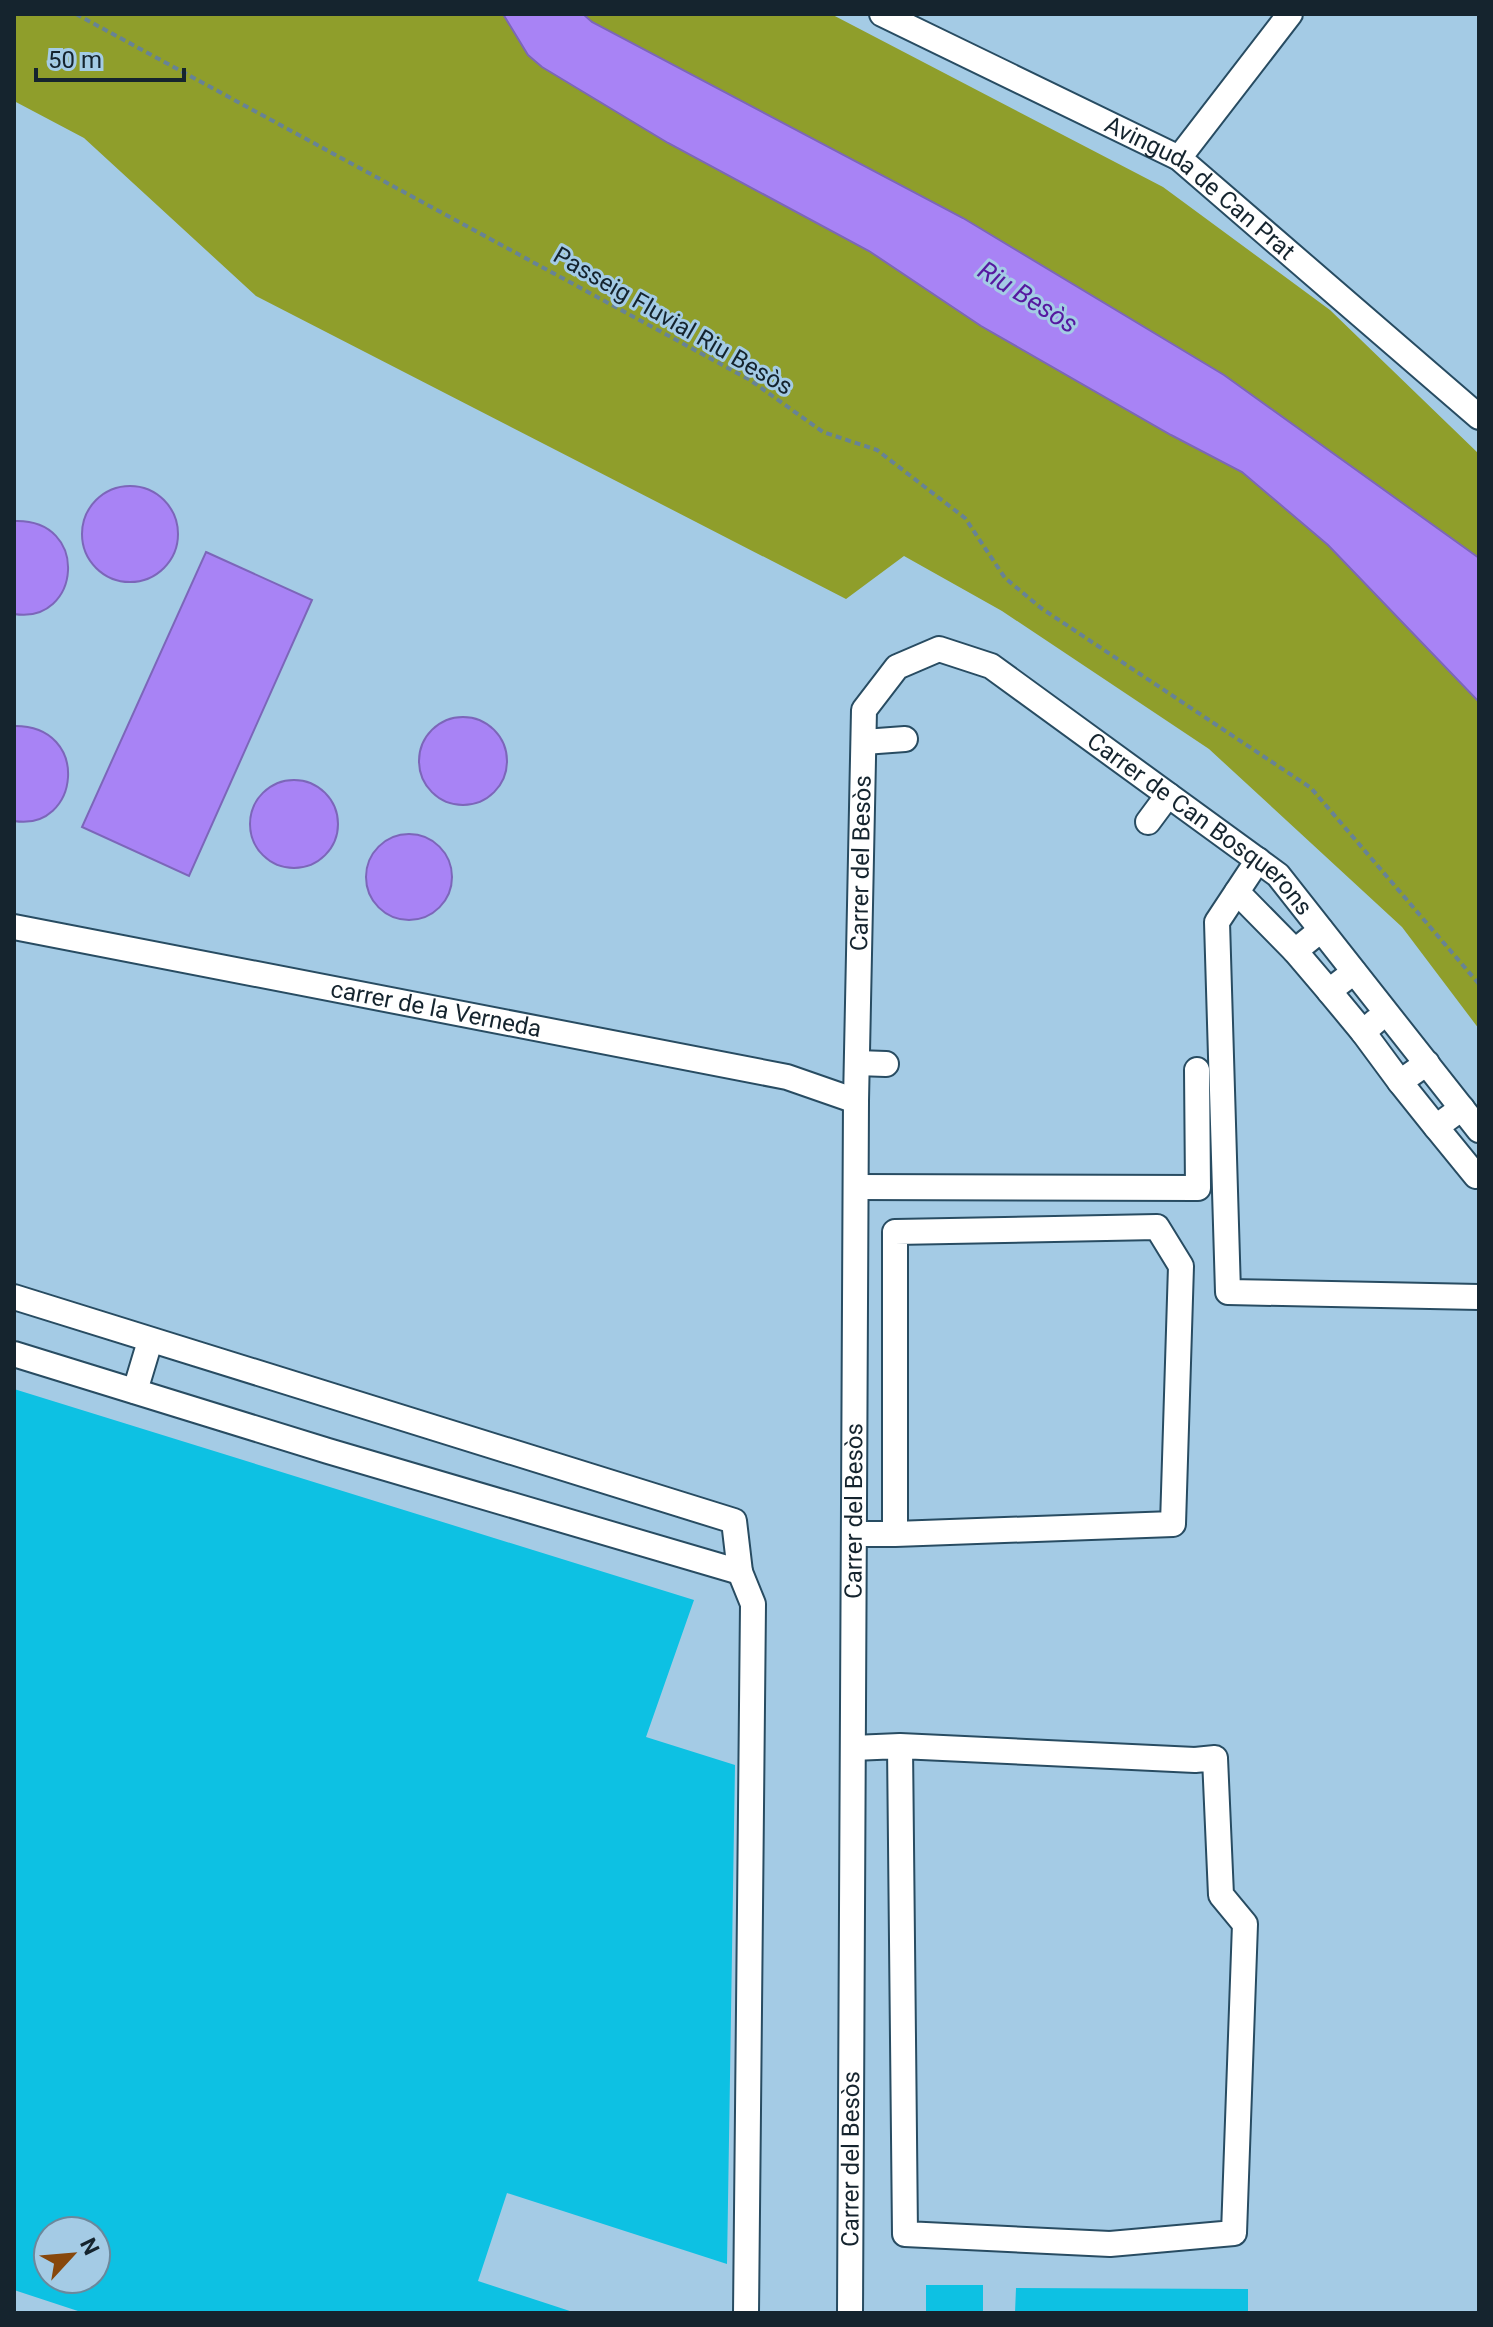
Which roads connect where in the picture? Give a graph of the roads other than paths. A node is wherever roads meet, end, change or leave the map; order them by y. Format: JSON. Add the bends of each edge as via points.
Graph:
{"nodes":[{"id":1,"x":882,"y":14,"type":"edge"},
{"id":2,"x":1290,"y":14,"type":"edge"},
{"id":3,"x":1179,"y":158,"type":"junction"},
{"id":4,"x":1479,"y":417,"type":"edge"},
{"id":5,"x":864,"y":710,"type":"joint"},
{"id":6,"x":905,"y":739,"type":"dead end"},
{"id":7,"x":864,"y":742,"type":"junction"},
{"id":8,"x":1168,"y":795,"type":"junction"},
{"id":9,"x":1148,"y":822,"type":"dead end"},
{"id":10,"x":1258,"y":860,"type":"junction"},
{"id":11,"x":1237,"y":892,"type":"junction"},
{"id":12,"x":1296,"y":898,"type":"junction"},
{"id":13,"x":1268,"y":924,"type":"junction"},
{"id":14,"x":14,"y":927,"type":"edge"},
{"id":15,"x":1321,"y":930,"type":"junction"},
{"id":16,"x":1295,"y":951,"type":"junction"},
{"id":17,"x":1354,"y":972,"type":"junction"},
{"id":18,"x":1329,"y":991,"type":"junction"},
{"id":19,"x":1386,"y":1012,"type":"junction"},
{"id":20,"x":1363,"y":1032,"type":"junction"},
{"id":21,"x":1427,"y":1063,"type":"junction"},
{"id":22,"x":1197,"y":1070,"type":"dead end"},
{"id":23,"x":1400,"y":1082,"type":"junction"},
{"id":24,"x":856,"y":1101,"type":"junction"},
{"id":25,"x":1462,"y":1108,"type":"junction"},
{"id":26,"x":1436,"y":1127,"type":"junction"},
{"id":27,"x":1479,"y":1130,"type":"edge"},
{"id":28,"x":1478,"y":1176,"type":"edge"},
{"id":29,"x":857,"y":1187,"type":"junction"},
{"id":30,"x":14,"y":1297,"type":"edge"},
{"id":31,"x":1479,"y":1297,"type":"edge"},
{"id":32,"x":856,"y":1310,"type":"junction"},
{"id":33,"x":895,"y":1313,"type":"junction"},
{"id":34,"x":150,"y":1341,"type":"junction"},
{"id":35,"x":14,"y":1354,"type":"edge"},
{"id":36,"x":895,"y":1389,"type":"junction"},
{"id":37,"x":135,"y":1391,"type":"junction"},
{"id":38,"x":855,"y":1392,"type":"junction"},
{"id":39,"x":855,"y":1534,"type":"junction"},
{"id":40,"x":895,"y":1534,"type":"junction"},
{"id":41,"x":740,"y":1572,"type":"junction"},
{"id":42,"x":900,"y":1746,"type":"junction"},
{"id":43,"x":853,"y":1748,"type":"junction"},
{"id":44,"x":746,"y":2313,"type":"edge"},
{"id":45,"x":850,"y":2313,"type":"edge"}],
"edges":[{"from":1,"to":3,"type":"street","name":"Avinguda de Can Prat"},
{"from":2,"to":3,"type":"street"},
{"from":3,"to":4,"type":"street","name":"Avinguda de Can Prat"},
{"from":5,"to":7,"type":"street","name":"Carrer del Besòs"},
{"from":5,"to":8,"type":"street","name":"Carrer de Can Bosquerons","via":[[897,667],[939,649],[991,666]]},
{"from":6,"to":7,"type":"street"},
{"from":7,"to":24,"type":"street","name":"Carrer del Besòs","via":[[875,1064]]},
{"from":8,"to":9,"type":"street"},
{"from":8,"to":10,"type":"street","name":"Carrer de Can Bosquerons"},
{"from":10,"to":11,"type":"street"},
{"from":10,"to":12,"type":"street","name":"Carrer de Can Bosquerons"},
{"from":11,"to":13,"type":"street"},
{"from":11,"to":31,"type":"street","via":[[1217,922],[1228,1292]]},
{"from":12,"to":13,"type":"street"},
{"from":12,"to":15,"type":"street","name":"Carrer de Can Bosquerons"},
{"from":13,"to":16,"type":"street"},
{"from":14,"to":24,"type":"street","name":"carrer de la Verneda","via":[[787,1077]]},
{"from":15,"to":16,"type":"street"},
{"from":15,"to":17,"type":"street","name":"Carrer de Can Bosquerons"},
{"from":16,"to":18,"type":"street"},
{"from":17,"to":18,"type":"street"},
{"from":17,"to":19,"type":"street","name":"Carrer de Can Bosquerons"},
{"from":18,"to":20,"type":"street"},
{"from":19,"to":20,"type":"street"},
{"from":19,"to":21,"type":"street","name":"Carrer de Can Bosquerons"},
{"from":20,"to":23,"type":"street"},
{"from":21,"to":23,"type":"street"},
{"from":21,"to":25,"type":"street","name":"Carrer de Can Bosquerons"},
{"from":22,"to":29,"type":"street","via":[[1198,1188]]},
{"from":23,"to":26,"type":"street"},
{"from":24,"to":29,"type":"street","name":"Carrer del Besòs"},
{"from":25,"to":26,"type":"street"},
{"from":25,"to":27,"type":"street","name":"Carrer de Can Bosquerons"},
{"from":26,"to":28,"type":"street"},
{"from":29,"to":32,"type":"street","name":"Carrer del Besòs"},
{"from":30,"to":34,"type":"street"},
{"from":32,"to":33,"type":"street"},
{"from":32,"to":38,"type":"street","name":"Carrer del Besòs"},
{"from":33,"to":36,"type":"street"},
{"from":33,"to":40,"type":"street","via":[[895,1232],[1157,1227],[1181,1266],[1173,1524]]},
{"from":34,"to":37,"type":"street"},
{"from":34,"to":41,"type":"street","via":[[734,1521]]},
{"from":35,"to":37,"type":"street"},
{"from":36,"to":38,"type":"street"},
{"from":36,"to":40,"type":"street"},
{"from":37,"to":41,"type":"street"},
{"from":38,"to":39,"type":"street","name":"Carrer del Besòs"},
{"from":39,"to":40,"type":"street"},
{"from":39,"to":43,"type":"street","name":"Carrer del Besòs"},
{"from":41,"to":44,"type":"street","via":[[753,1604]]},
{"from":42,"to":42,"type":"street","via":[[1215,1758],[1221,1895],[1245,1924],[1234,2233],[1110,2244],[905,2234]]},
{"from":42,"to":43,"type":"street"},
{"from":43,"to":45,"type":"street","name":"Carrer del Besòs"}]}
